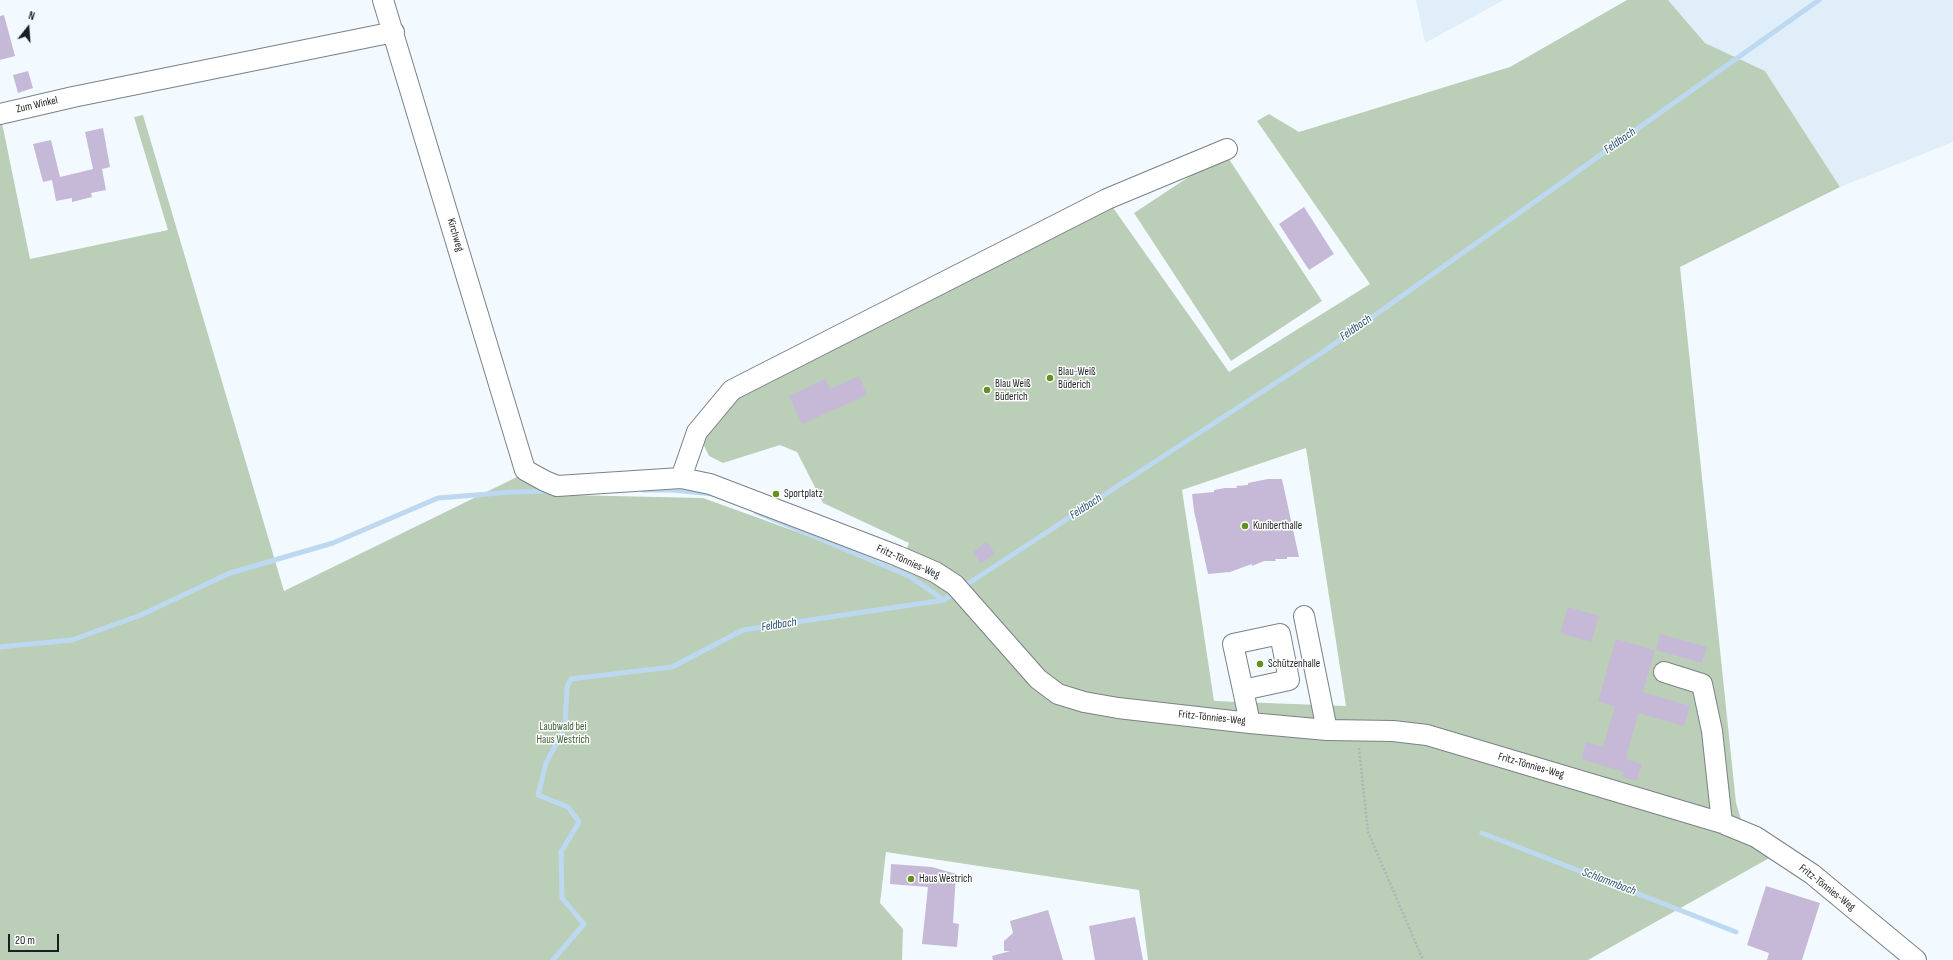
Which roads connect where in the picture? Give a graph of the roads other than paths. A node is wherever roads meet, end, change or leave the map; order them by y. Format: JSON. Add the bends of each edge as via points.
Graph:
{"nodes":[{"id":1,"x":383,"y":0,"type":"edge"},
{"id":2,"x":394,"y":32,"type":"junction"},
{"id":3,"x":0,"y":114,"type":"edge"},
{"id":4,"x":1227,"y":149,"type":"dead end"},
{"id":5,"x":525,"y":470,"type":"joint"},
{"id":6,"x":681,"y":478,"type":"junction"},
{"id":7,"x":1304,"y":616,"type":"dead end"},
{"id":8,"x":1664,"y":672,"type":"dead end"},
{"id":9,"x":1243,"y":690,"type":"dead end"},
{"id":10,"x":1250,"y":723,"type":"junction"},
{"id":11,"x":1327,"y":730,"type":"junction"},
{"id":12,"x":1722,"y":823,"type":"junction"},
{"id":13,"x":1916,"y":960,"type":"edge"}],
"edges":[{"from":1,"to":2,"type":"street","name":"Kirchweg"},
{"from":2,"to":3,"type":"street","name":"Zum Winkel"},
{"from":2,"to":5,"type":"street","name":"Kirchweg"},
{"from":4,"to":6,"type":"street","via":[[1107,199],[732,390],[697,432]]},
{"from":5,"to":6,"type":"street","name":"Fritz-Tönnies-Weg","via":[[557,486]]},
{"from":6,"to":10,"type":"street","name":"Fritz-Tönnies-Weg","via":[[710,484],[935,572],[959,589],[1020,660],[1038,679],[1058,694],[1118,708]]},
{"from":7,"to":11,"type":"street"},
{"from":8,"to":12,"type":"street","via":[[1702,684],[1712,730]]},
{"from":9,"to":10,"type":"street"},
{"from":10,"to":11,"type":"street","name":"Fritz-Tönnies-Weg"},
{"from":11,"to":12,"type":"street","name":"Fritz-Tönnies-Weg","via":[[1427,735]]},
{"from":12,"to":13,"type":"street","name":"Fritz-Tönnies-Weg","via":[[1756,837],[1812,874]]}]}
